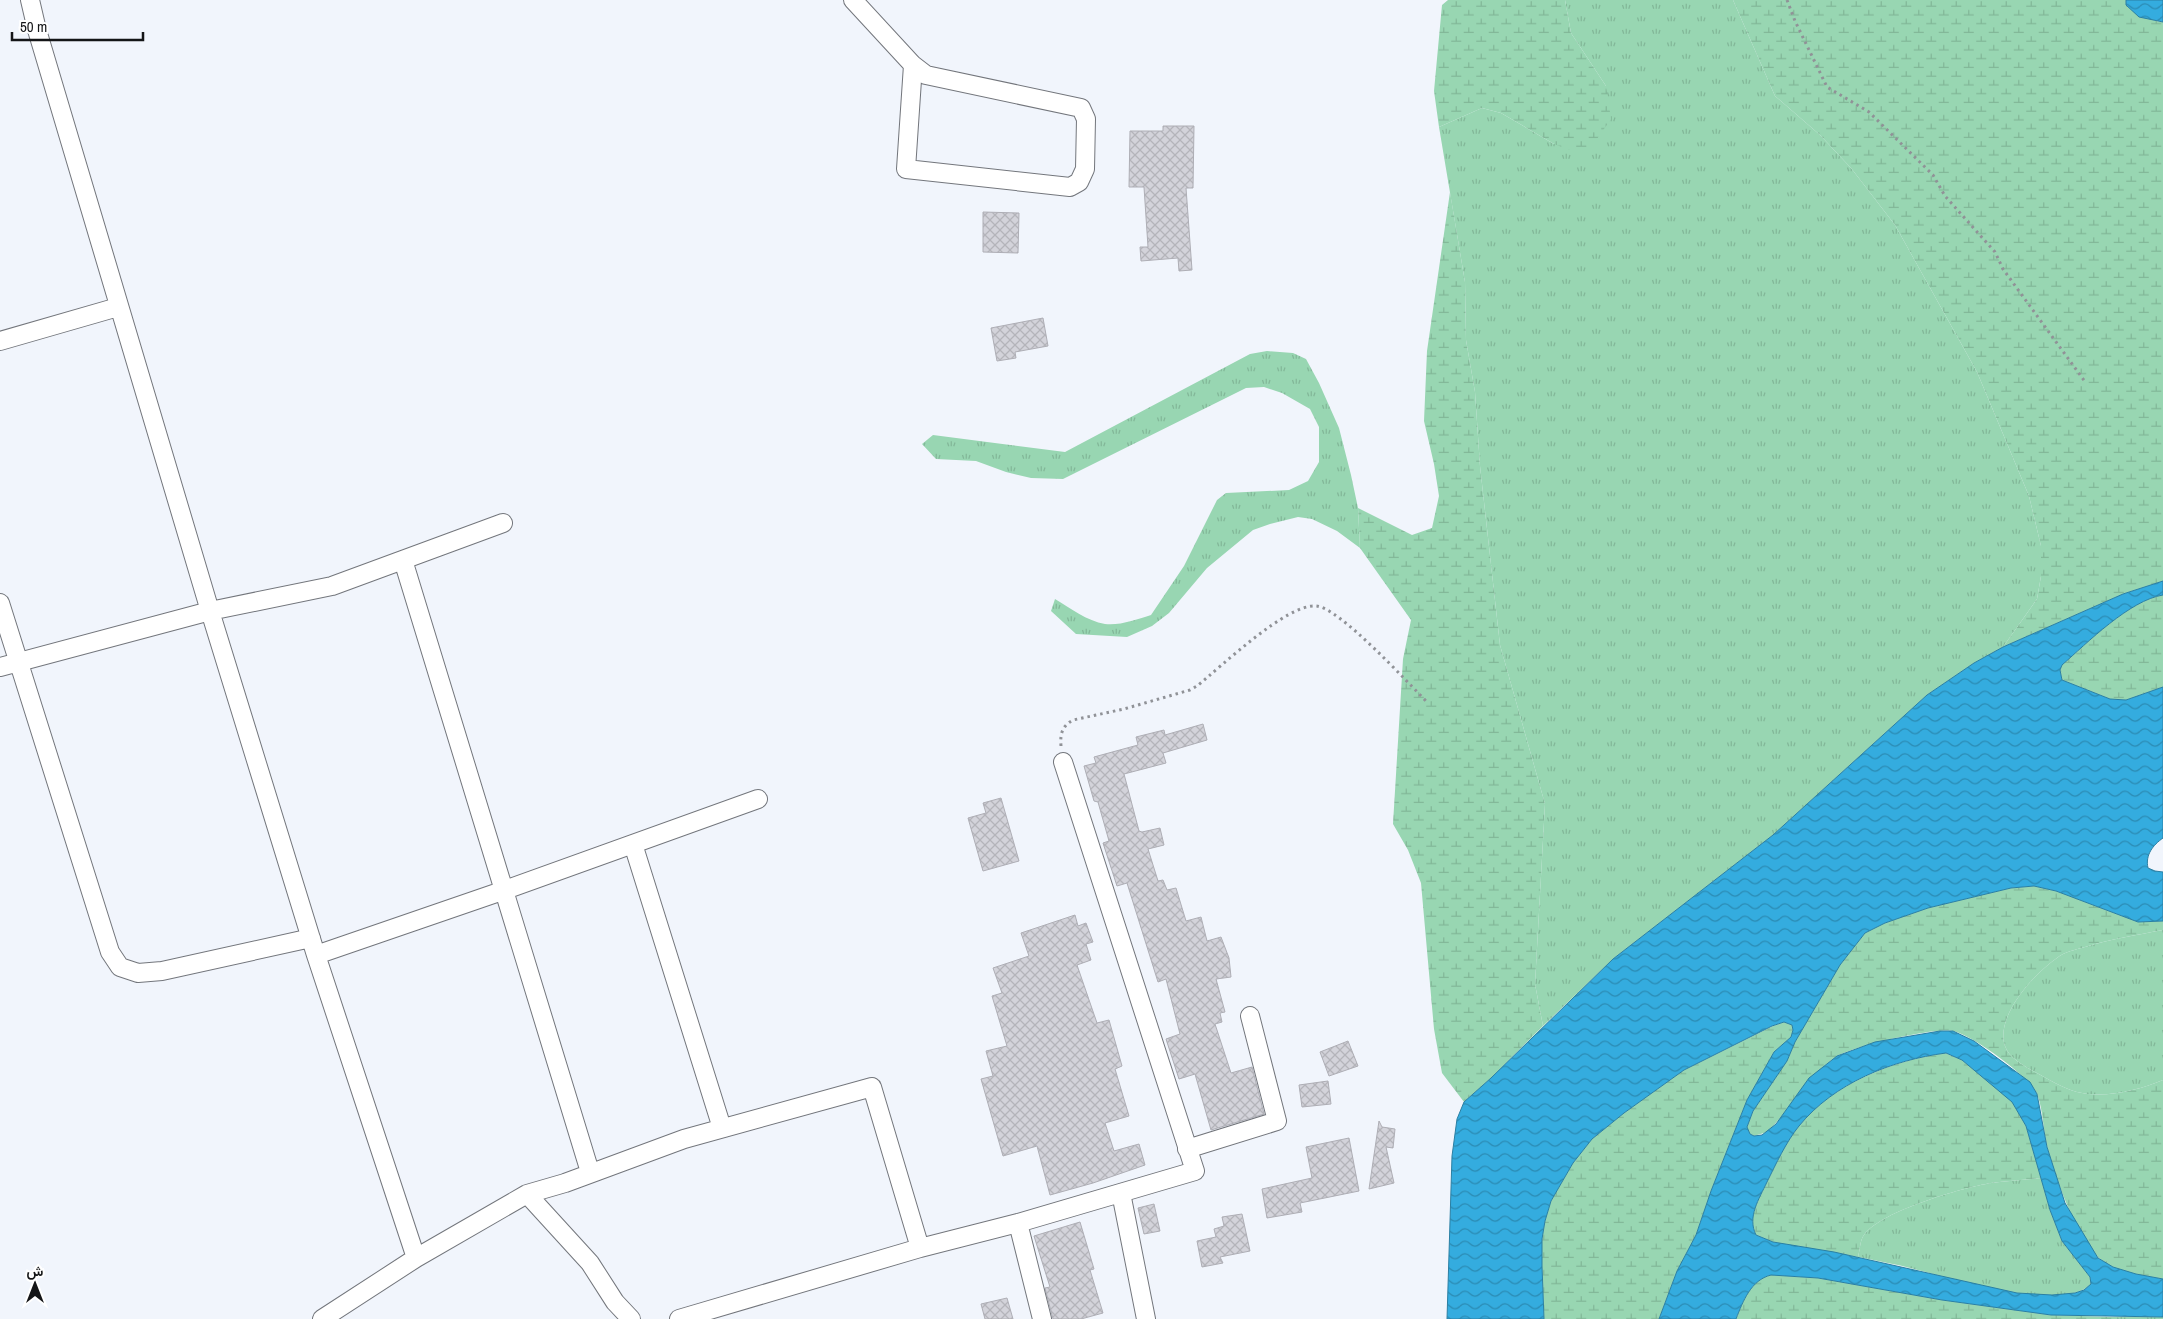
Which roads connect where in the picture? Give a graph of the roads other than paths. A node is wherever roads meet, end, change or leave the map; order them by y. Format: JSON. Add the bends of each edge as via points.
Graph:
{"nodes":[{"id":1,"x":30,"y":0,"type":"edge"},
{"id":2,"x":853,"y":0,"type":"edge"},
{"id":3,"x":913,"y":65,"type":"junction"},
{"id":4,"x":118,"y":307,"type":"junction"},
{"id":5,"x":0,"y":341,"type":"edge"},
{"id":6,"x":503,"y":523,"type":"dead end"},
{"id":7,"x":403,"y":560,"type":"junction"},
{"id":8,"x":0,"y":603,"type":"edge"},
{"id":9,"x":210,"y":611,"type":"junction"},
{"id":10,"x":19,"y":661,"type":"junction"},
{"id":11,"x":0,"y":667,"type":"edge"},
{"id":12,"x":1063,"y":762,"type":"road end"},
{"id":13,"x":758,"y":799,"type":"dead end"},
{"id":14,"x":633,"y":844,"type":"junction"},
{"id":15,"x":505,"y":890,"type":"junction"},
{"id":16,"x":313,"y":946,"type":"junction"},
{"id":17,"x":1250,"y":1016,"type":"dead end"},
{"id":18,"x":722,"y":1128,"type":"junction"},
{"id":19,"x":1187,"y":1149,"type":"junction"},
{"id":20,"x":590,"y":1172,"type":"junction"},
{"id":21,"x":1121,"y":1193,"type":"junction"},
{"id":22,"x":527,"y":1194,"type":"junction"},
{"id":23,"x":1018,"y":1223,"type":"junction"},
{"id":24,"x":920,"y":1248,"type":"junction"},
{"id":25,"x":416,"y":1258,"type":"junction"},
{"id":26,"x":322,"y":1319,"type":"edge"},
{"id":27,"x":630,"y":1319,"type":"edge"},
{"id":28,"x":679,"y":1319,"type":"edge"},
{"id":29,"x":1042,"y":1319,"type":"edge"},
{"id":30,"x":1146,"y":1319,"type":"edge"}],
"edges":[{"from":1,"to":4,"type":"street"},
{"from":2,"to":3,"type":"street"},
{"from":3,"to":3,"type":"street","via":[[906,169],[1070,187],[1079,182],[1085,169],[1086,119],[1081,108],[926,75]]},
{"from":4,"to":5,"type":"street"},
{"from":4,"to":9,"type":"street"},
{"from":6,"to":7,"type":"street"},
{"from":7,"to":9,"type":"street","via":[[332,586]]},
{"from":7,"to":15,"type":"street"},
{"from":8,"to":10,"type":"street"},
{"from":9,"to":10,"type":"street"},
{"from":9,"to":16,"type":"street"},
{"from":10,"to":11,"type":"street"},
{"from":10,"to":16,"type":"street","via":[[110,952],[120,967],[138,973],[162,971]]},
{"from":12,"to":19,"type":"street"},
{"from":13,"to":14,"type":"street"},
{"from":14,"to":15,"type":"street"},
{"from":14,"to":18,"type":"street"},
{"from":15,"to":16,"type":"street"},
{"from":15,"to":20,"type":"street"},
{"from":16,"to":25,"type":"street"},
{"from":17,"to":19,"type":"street","via":[[1277,1121]]},
{"from":18,"to":20,"type":"street"},
{"from":18,"to":24,"type":"street","via":[[872,1087]]},
{"from":19,"to":21,"type":"street","via":[[1195,1171]]},
{"from":20,"to":22,"type":"street"},
{"from":21,"to":23,"type":"street"},
{"from":21,"to":30,"type":"street"},
{"from":22,"to":25,"type":"street"},
{"from":22,"to":27,"type":"street","via":[[590,1263]]},
{"from":23,"to":24,"type":"street"},
{"from":23,"to":29,"type":"street"},
{"from":24,"to":28,"type":"street"},
{"from":25,"to":26,"type":"street"}]}
